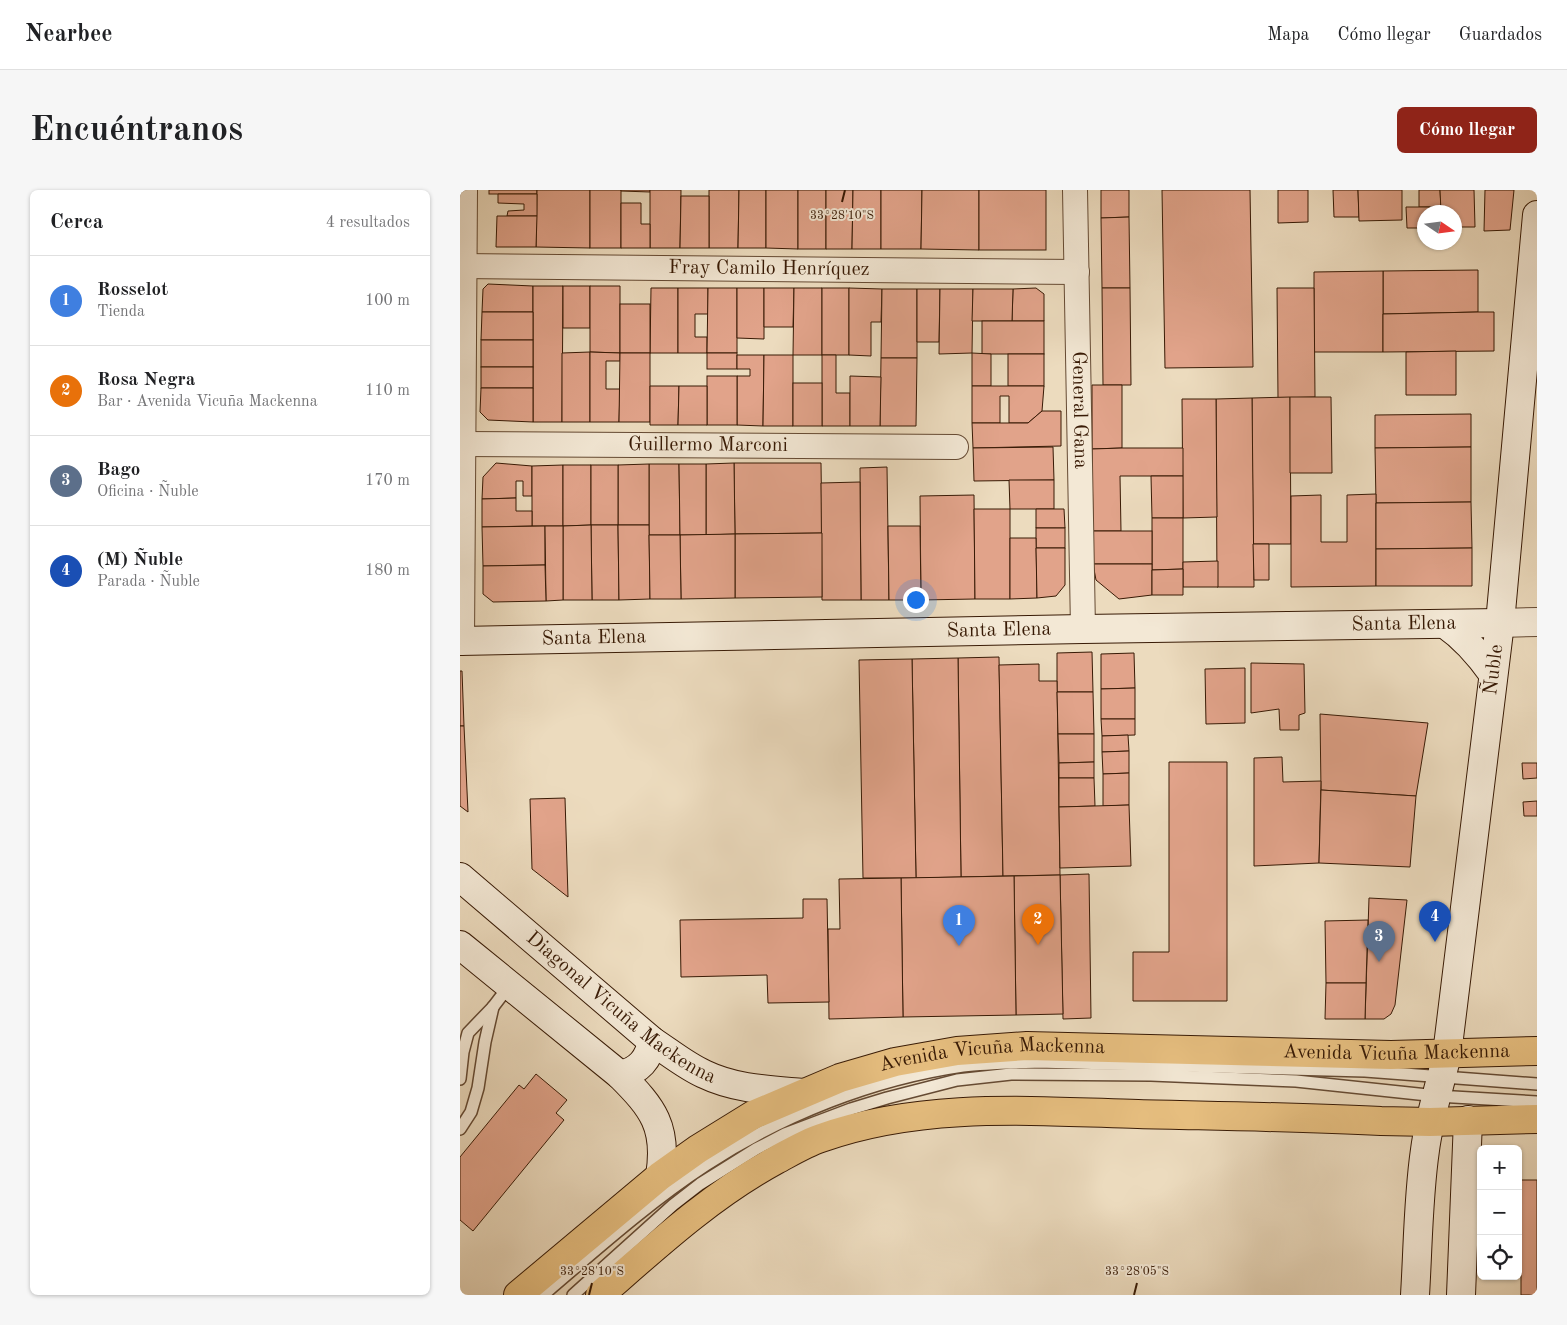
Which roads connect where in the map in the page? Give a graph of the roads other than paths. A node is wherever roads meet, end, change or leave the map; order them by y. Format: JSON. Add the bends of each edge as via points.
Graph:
{"nodes":[{"id":1,"x":463,"y":190,"type":"edge"},
{"id":2,"x":1075,"y":190,"type":"edge"},
{"id":3,"x":1537,"y":215,"type":"edge"},
{"id":4,"x":461,"y":266,"type":"edge"},
{"id":5,"x":1077,"y":272,"type":"junction"},
{"id":6,"x":461,"y":444,"type":"edge"},
{"id":7,"x":956,"y":447,"type":"dead end"},
{"id":8,"x":1537,"y":622,"type":"edge"},
{"id":9,"x":1500,"y":623,"type":"junction"},
{"id":10,"x":1445,"y":624,"type":"junction"},
{"id":11,"x":1083,"y":629,"type":"junction"},
{"id":12,"x":460,"y":641,"type":"edge"},
{"id":13,"x":1493,"y":674,"type":"junction"},
{"id":14,"x":460,"y":877,"type":"edge"},
{"id":15,"x":460,"y":945,"type":"edge"},
{"id":16,"x":509,"y":986,"type":"junction"},
{"id":17,"x":493,"y":1007,"type":"junction"},
{"id":18,"x":652,"y":1041,"type":"junction"},
{"id":19,"x":1537,"y":1051,"type":"edge"},
{"id":20,"x":620,"y":1075,"type":"junction"},
{"id":21,"x":1442,"y":1075,"type":"junction"},
{"id":22,"x":460,"y":1079,"type":"edge"},
{"id":23,"x":1537,"y":1084,"type":"edge"},
{"id":24,"x":802,"y":1093,"type":"junction"},
{"id":25,"x":1537,"y":1102,"type":"edge"},
{"id":26,"x":1473,"y":1109,"type":"junction"},
{"id":27,"x":1537,"y":1119,"type":"edge"},
{"id":28,"x":1430,"y":1122,"type":"junction"},
{"id":29,"x":460,"y":1129,"type":"edge"},
{"id":30,"x":660,"y":1176,"type":"junction"},
{"id":31,"x":518,"y":1295,"type":"edge"},
{"id":32,"x":543,"y":1295,"type":"edge"},
{"id":33,"x":573,"y":1295,"type":"edge"},
{"id":34,"x":600,"y":1295,"type":"edge"},
{"id":35,"x":1415,"y":1295,"type":"edge"},
{"id":36,"x":1461,"y":1295,"type":"edge"}],
"edges":[{"from":1,"to":4,"type":"main road"},
{"from":2,"to":5,"type":"street","name":"General Gana"},
{"from":3,"to":9,"type":"main road","name":"Ñuble"},
{"from":4,"to":5,"type":"street","name":"Fray Camilo Henríquez"},
{"from":4,"to":6,"type":"main road"},
{"from":5,"to":11,"type":"street","name":"General Gana"},
{"from":6,"to":7,"type":"street","name":"Guillermo Marconi"},
{"from":6,"to":12,"type":"main road"},
{"from":8,"to":9,"type":"main road","name":"Santa Elena"},
{"from":9,"to":10,"type":"main road","name":"Santa Elena"},
{"from":9,"to":13,"type":"main road","name":"Ñuble"},
{"from":10,"to":11,"type":"main road","name":"Santa Elena"},
{"from":10,"to":13,"type":"main road","via":[[1470,645]]},
{"from":11,"to":12,"type":"main road","name":"Santa Elena"},
{"from":13,"to":21,"type":"main road","name":"Ñuble"},
{"from":14,"to":18,"type":"main road","name":"Diagonal Vicuña Mackenna"},
{"from":15,"to":16,"type":"main road"},
{"from":16,"to":17,"type":"lane"},
{"from":16,"to":20,"type":"main road"},
{"from":17,"to":22,"type":"lane","via":[[468,1033]]},
{"from":17,"to":29,"type":"lane","via":[[478,1088],[471,1112]]},
{"from":18,"to":20,"type":"main road","via":[[651,1050],[642,1064]]},
{"from":18,"to":24,"type":"main road","name":"Diagonal Vicuña Mackenna","via":[[717,1079],[761,1090]]},
{"from":19,"to":21,"type":"main road","name":"Avenida Vicuña Mackenna"},
{"from":20,"to":30,"type":"main road","via":[[641,1096],[656,1119],[663,1145]]},
{"from":21,"to":23,"type":"lane"},
{"from":21,"to":24,"type":"main road","name":"Avenida Vicuña Mackenna","via":[[1391,1055],[1062,1046],[957,1051],[895,1062]]},
{"from":21,"to":26,"type":"lane"},
{"from":21,"to":28,"type":"main road","name":"Ñuble"},
{"from":21,"to":32,"type":"lane","via":[[1038,1062],[973,1065],[917,1075],[810,1110],[736,1146],[628,1222]]},
{"from":21,"to":33,"type":"lane","via":[[1296,1081],[1011,1074],[957,1080],[851,1109],[785,1134],[756,1149],[700,1184]]},
{"from":24,"to":30,"type":"main road","name":"Avenida Vicuña Mackenna","via":[[753,1115]]},
{"from":25,"to":26,"type":"lane"},
{"from":26,"to":27,"type":"main road"},
{"from":26,"to":28,"type":"main road"},
{"from":26,"to":36,"type":"main road"},
{"from":28,"to":34,"type":"main road","via":[[1038,1111],[948,1113],[892,1120],[820,1138],[760,1169],[696,1212]]},
{"from":28,"to":35,"type":"main road","name":"Ñuble","via":[[1424,1152]]},
{"from":30,"to":31,"type":"main road","name":"Avenida Vicuña Mackenna"}]}
